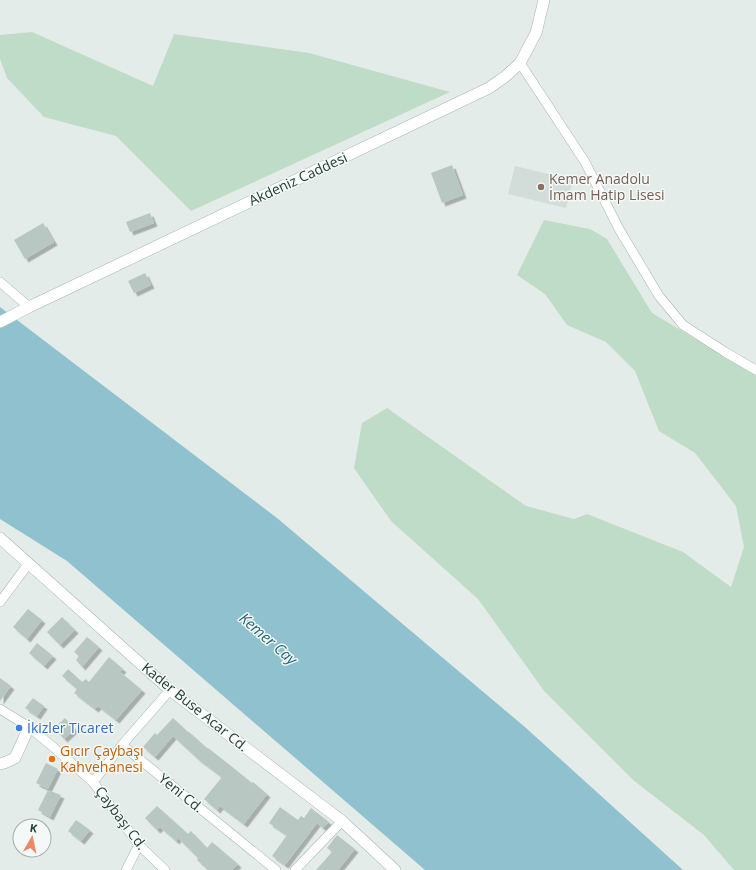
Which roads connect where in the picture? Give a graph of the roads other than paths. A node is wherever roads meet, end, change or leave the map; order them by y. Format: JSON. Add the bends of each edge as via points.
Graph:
{"nodes":[{"id":1,"x":544,"y":0,"type":"edge"},
{"id":2,"x":520,"y":63,"type":"junction"},
{"id":3,"x":0,"y":282,"type":"edge"},
{"id":4,"x":29,"y":307,"type":"junction"},
{"id":5,"x":5,"y":320,"type":"edge"},
{"id":6,"x":756,"y":370,"type":"edge"},
{"id":7,"x":0,"y":538,"type":"edge"},
{"id":8,"x":29,"y":563,"type":"junction"},
{"id":9,"x":0,"y":602,"type":"edge"},
{"id":10,"x":170,"y":690,"type":"junction"},
{"id":11,"x":0,"y":709,"type":"edge"},
{"id":12,"x":29,"y":727,"type":"junction"},
{"id":13,"x":122,"y":745,"type":"junction"},
{"id":14,"x":0,"y":764,"type":"edge"},
{"id":15,"x":93,"y":782,"type":"junction"},
{"id":16,"x":342,"y":821,"type":"junction"},
{"id":17,"x":139,"y":845,"type":"junction"},
{"id":18,"x":126,"y":870,"type":"edge"},
{"id":19,"x":165,"y":870,"type":"edge"},
{"id":20,"x":276,"y":870,"type":"edge"},
{"id":21,"x":295,"y":870,"type":"edge"},
{"id":22,"x":395,"y":870,"type":"edge"}],
"edges":[{"from":1,"to":2,"type":"street","name":"Akdeniz Caddesi","via":[[536,33]]},
{"from":2,"to":4,"type":"street","name":"Akdeniz Caddesi","via":[[489,88]]},
{"from":2,"to":6,"type":"street","via":[[585,162],[619,229],[659,296],[683,325]]},
{"from":3,"to":4,"type":"street"},
{"from":4,"to":5,"type":"street","name":"Akdeniz Caddesi"},
{"from":7,"to":8,"type":"street","name":"Kader Buse Acar Cd."},
{"from":8,"to":9,"type":"street"},
{"from":8,"to":10,"type":"street","name":"Kader Buse Acar Cd."},
{"from":10,"to":13,"type":"street"},
{"from":10,"to":16,"type":"street","name":"Kader Buse Acar Cd."},
{"from":11,"to":12,"type":"street","name":"Çaybaşı Cd."},
{"from":12,"to":14,"type":"street","via":[[15,758]]},
{"from":12,"to":15,"type":"street","name":"Çaybaşı Cd."},
{"from":13,"to":15,"type":"street"},
{"from":13,"to":20,"type":"street","name":"Yeni Cd."},
{"from":15,"to":17,"type":"street","name":"Çaybaşı Cd."},
{"from":16,"to":21,"type":"street"},
{"from":16,"to":22,"type":"street","name":"Kader Buse Acar Cd."},
{"from":17,"to":18,"type":"street"},
{"from":17,"to":19,"type":"street","name":"Çaybaşı Cd."}]}
